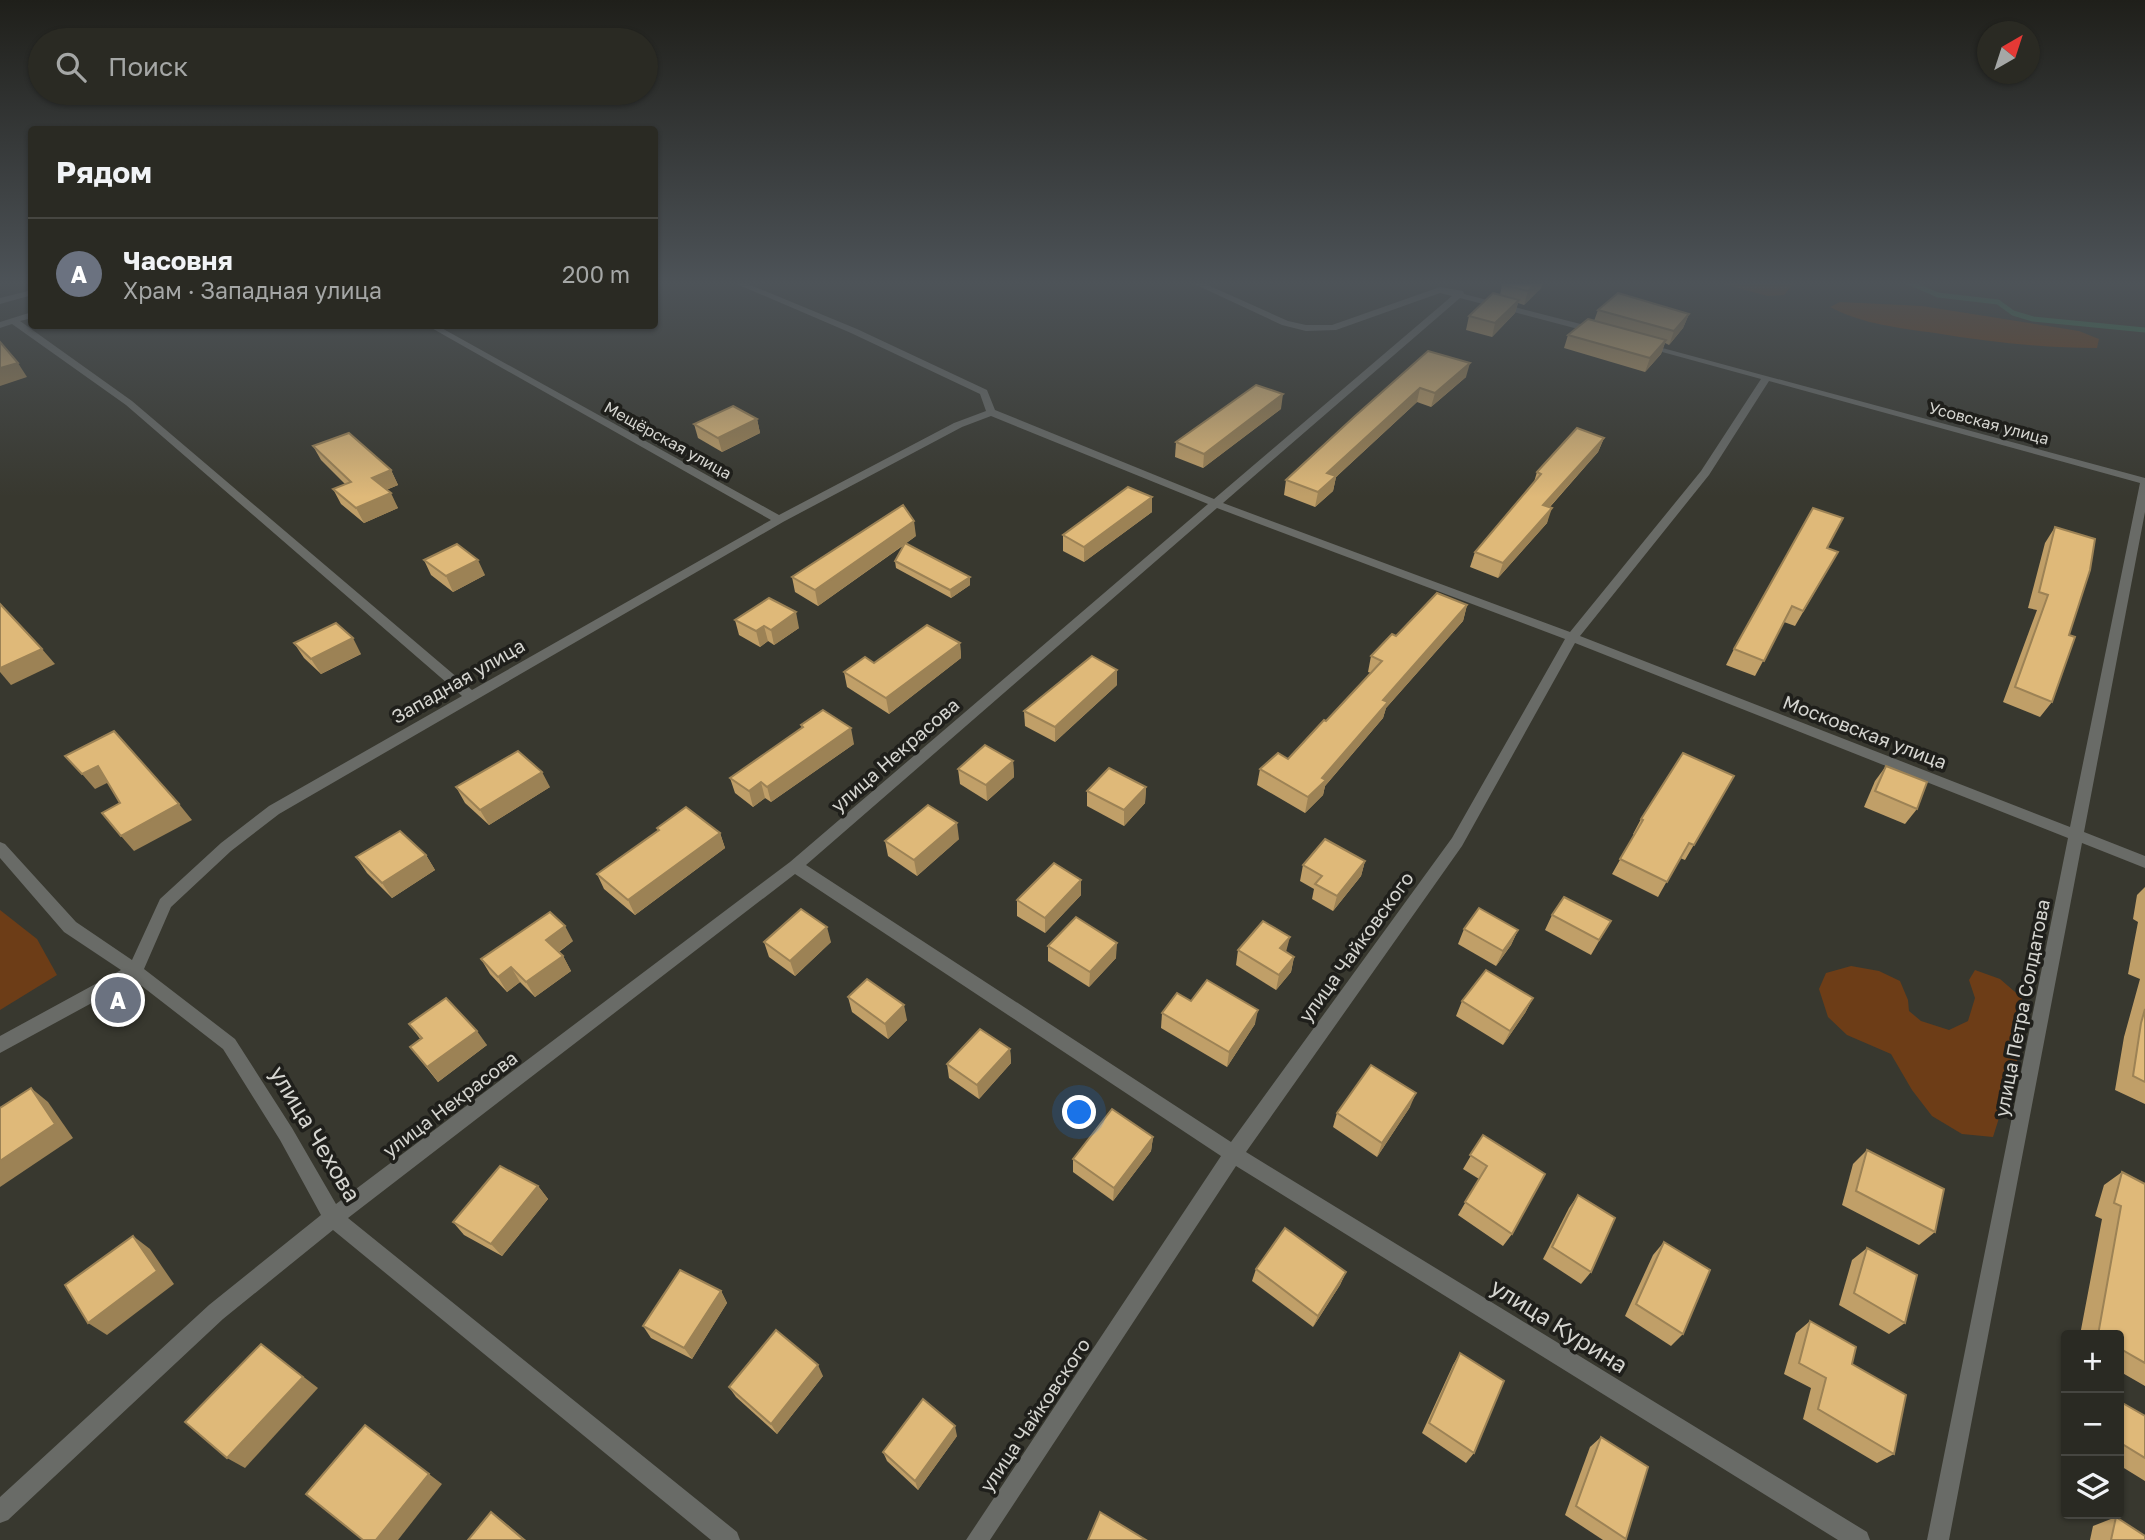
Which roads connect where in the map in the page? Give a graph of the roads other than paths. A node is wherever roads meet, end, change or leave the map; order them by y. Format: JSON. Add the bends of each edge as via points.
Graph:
{"nodes":[{"id":1,"x":60,"y":354,"type":"edge"},
{"id":2,"x":482,"y":354,"type":"edge"},
{"id":3,"x":903,"y":354,"type":"edge"},
{"id":4,"x":1390,"y":354,"type":"edge"},
{"id":5,"x":1676,"y":354,"type":"edge"},
{"id":6,"x":1766,"y":379,"type":"junction"},
{"id":7,"x":991,"y":412,"type":"junction"},
{"id":8,"x":2145,"y":482,"type":"edge"},
{"id":9,"x":1216,"y":504,"type":"junction"},
{"id":10,"x":779,"y":520,"type":"junction"},
{"id":11,"x":1572,"y":637,"type":"junction"},
{"id":12,"x":470,"y":696,"type":"junction"},
{"id":13,"x":2077,"y":836,"type":"junction"},
{"id":14,"x":0,"y":848,"type":"edge"},
{"id":15,"x":2145,"y":862,"type":"edge"},
{"id":16,"x":795,"y":866,"type":"junction"},
{"id":17,"x":135,"y":971,"type":"junction"},
{"id":18,"x":0,"y":1045,"type":"edge"},
{"id":19,"x":1233,"y":1154,"type":"junction"},
{"id":20,"x":333,"y":1218,"type":"junction"},
{"id":21,"x":0,"y":1512,"type":"edge"},
{"id":22,"x":729,"y":1540,"type":"edge"},
{"id":23,"x":977,"y":1540,"type":"edge"},
{"id":24,"x":1859,"y":1540,"type":"edge"},
{"id":25,"x":1938,"y":1540,"type":"edge"}],
"edges":[{"from":1,"to":12,"type":"street","via":[[129,403]]},
{"from":2,"to":10,"type":"street","name":"Мещёрская улица"},
{"from":3,"to":7,"type":"street","via":[[984,392]]},
{"from":4,"to":9,"type":"street","name":"улица Некрасова"},
{"from":5,"to":6,"type":"street","name":"Усовская улица"},
{"from":6,"to":8,"type":"street","name":"Усовская улица"},
{"from":6,"to":11,"type":"street","name":"улица Чайковского","via":[[1705,473]]},
{"from":7,"to":9,"type":"street","name":"Московская улица"},
{"from":7,"to":10,"type":"street","name":"Западная улица"},
{"from":8,"to":13,"type":"street","name":"улица Петра Солдатова"},
{"from":9,"to":11,"type":"street","name":"Московская улица"},
{"from":9,"to":16,"type":"street","name":"улица Некрасова"},
{"from":10,"to":12,"type":"street","name":"Западная улица"},
{"from":11,"to":13,"type":"street","name":"Московская улица"},
{"from":11,"to":19,"type":"street","name":"улица Чайковского","via":[[1457,842]]},
{"from":12,"to":17,"type":"street","name":"Западная улица","via":[[274,810],[226,847],[165,903]]},
{"from":13,"to":15,"type":"street","name":"Московская улица"},
{"from":13,"to":25,"type":"street","name":"улица Петра Солдатова"},
{"from":14,"to":17,"type":"street","name":"улица Чехова","via":[[70,927]]},
{"from":16,"to":19,"type":"street","name":"улица Курина"},
{"from":16,"to":20,"type":"street","name":"улица Некрасова"},
{"from":17,"to":18,"type":"street"},
{"from":17,"to":20,"type":"street","name":"улица Чехова","via":[[229,1044]]},
{"from":19,"to":23,"type":"street","name":"улица Чайковского"},
{"from":19,"to":24,"type":"street","name":"улица Курина"},
{"from":20,"to":21,"type":"street","name":"улица Некрасова","via":[[216,1312]]},
{"from":20,"to":22,"type":"street","name":"улица Чехова"}]}
